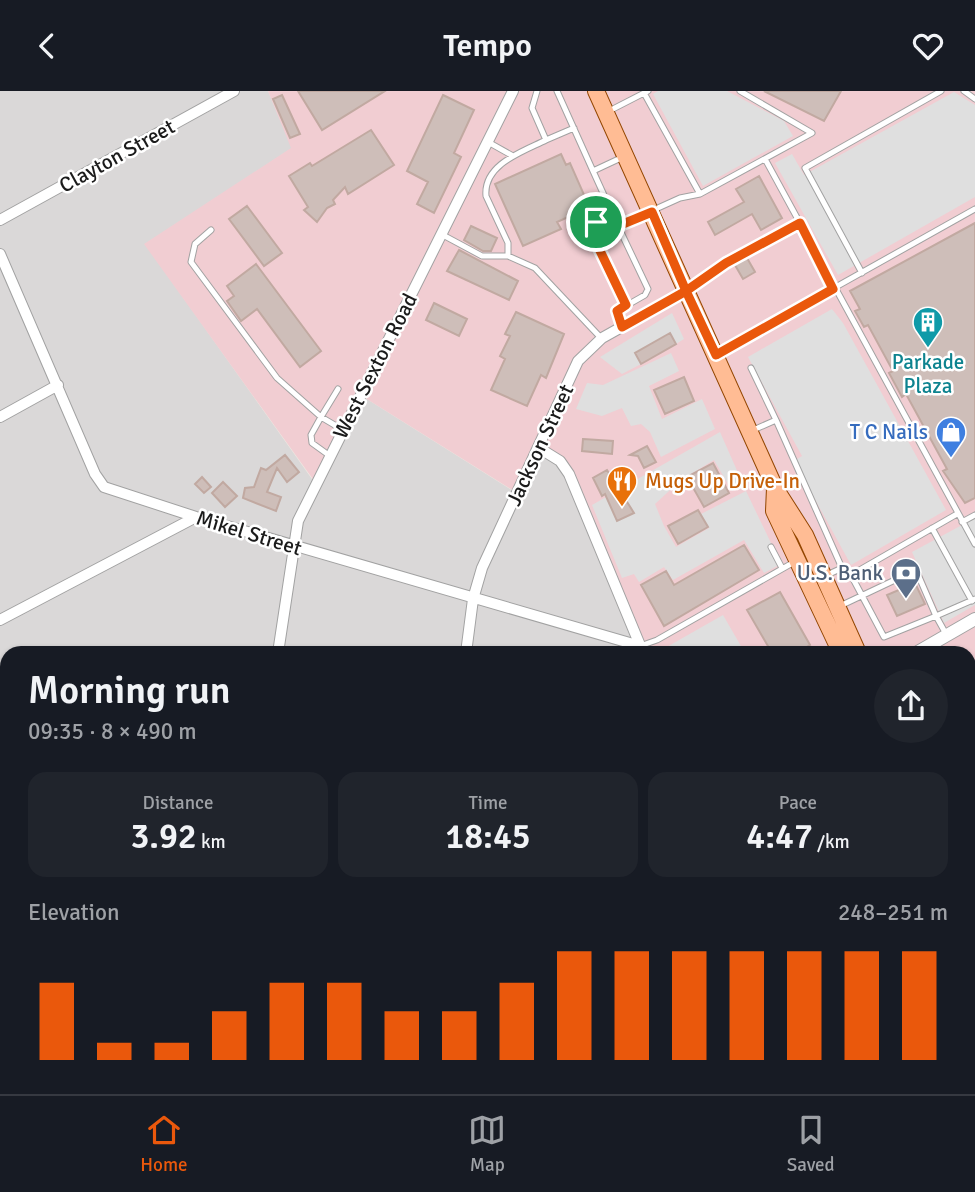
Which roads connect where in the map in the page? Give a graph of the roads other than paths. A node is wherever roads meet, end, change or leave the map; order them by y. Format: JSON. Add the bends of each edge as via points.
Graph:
{"nodes":[{"id":1,"x":234,"y":91,"type":"edge"},
{"id":2,"x":513,"y":91,"type":"edge"},
{"id":3,"x":537,"y":91,"type":"edge"},
{"id":4,"x":557,"y":91,"type":"edge"},
{"id":5,"x":596,"y":91,"type":"edge"},
{"id":6,"x":740,"y":91,"type":"edge"},
{"id":7,"x":941,"y":91,"type":"edge"},
{"id":8,"x":964,"y":91,"type":"edge"},
{"id":9,"x":646,"y":92,"type":"edge"},
{"id":10,"x":975,"y":99,"type":"edge"},
{"id":11,"x":606,"y":112,"type":"junction"},
{"id":12,"x":574,"y":128,"type":"junction"},
{"id":13,"x":546,"y":140,"type":"junction"},
{"id":14,"x":487,"y":141,"type":"junction"},
{"id":15,"x":513,"y":156,"type":"junction"},
{"id":16,"x":626,"y":156,"type":"junction"},
{"id":17,"x":765,"y":159,"type":"junction"},
{"id":18,"x":593,"y":171,"type":"junction"},
{"id":19,"x":700,"y":194,"type":"junction"},
{"id":20,"x":975,"y":209,"type":"edge"},
{"id":21,"x":652,"y":212,"type":"junction"},
{"id":22,"x":613,"y":214,"type":"junction"},
{"id":23,"x":0,"y":220,"type":"edge"},
{"id":24,"x":800,"y":223,"type":"junction"},
{"id":25,"x":618,"y":226,"type":"junction"},
{"id":26,"x":211,"y":230,"type":"dead end"},
{"id":27,"x":441,"y":234,"type":"junction"},
{"id":28,"x":0,"y":254,"type":"edge"},
{"id":29,"x":508,"y":256,"type":"junction"},
{"id":30,"x":862,"y":273,"type":"junction"},
{"id":31,"x":833,"y":289,"type":"junction"},
{"id":32,"x":686,"y":291,"type":"junction"},
{"id":33,"x":626,"y":305,"type":"junction"},
{"id":34,"x":622,"y":327,"type":"junction"},
{"id":35,"x":602,"y":338,"type":"junction"},
{"id":36,"x":716,"y":355,"type":"junction"},
{"id":37,"x":751,"y":368,"type":"dead end"},
{"id":38,"x":58,"y":385,"type":"junction"},
{"id":39,"x":338,"y":389,"type":"dead end"},
{"id":40,"x":0,"y":417,"type":"edge"},
{"id":41,"x":321,"y":417,"type":"junction"},
{"id":42,"x":776,"y":420,"type":"junction"},
{"id":43,"x":343,"y":430,"type":"junction"},
{"id":44,"x":750,"y":432,"type":"junction"},
{"id":45,"x":539,"y":448,"type":"junction"},
{"id":46,"x":330,"y":456,"type":"junction"},
{"id":47,"x":775,"y":488,"type":"junction"},
{"id":48,"x":957,"y":514,"type":"junction"},
{"id":49,"x":975,"y":515,"type":"edge"},
{"id":50,"x":196,"y":517,"type":"junction"},
{"id":51,"x":962,"y":522,"type":"junction"},
{"id":52,"x":932,"y":528,"type":"junction"},
{"id":53,"x":975,"y":544,"type":"edge"},
{"id":54,"x":292,"y":546,"type":"junction"},
{"id":55,"x":771,"y":547,"type":"dead end"},
{"id":56,"x":799,"y":559,"type":"junction"},
{"id":57,"x":782,"y":568,"type":"junction"},
{"id":58,"x":842,"y":568,"type":"junction"},
{"id":59,"x":851,"y":575,"type":"junction"},
{"id":60,"x":824,"y":577,"type":"junction"},
{"id":61,"x":864,"y":594,"type":"junction"},
{"id":62,"x":473,"y":599,"type":"junction"},
{"id":63,"x":974,"y":600,"type":"edge"},
{"id":64,"x":838,"y":607,"type":"junction"},
{"id":65,"x":936,"y":615,"type":"junction"},
{"id":66,"x":975,"y":619,"type":"edge"},
{"id":67,"x":0,"y":620,"type":"edge"},
{"id":68,"x":947,"y":635,"type":"junction"},
{"id":69,"x":279,"y":646,"type":"edge"},
{"id":70,"x":467,"y":646,"type":"edge"},
{"id":71,"x":628,"y":646,"type":"edge"},
{"id":72,"x":639,"y":646,"type":"edge"},
{"id":73,"x":647,"y":646,"type":"edge"},
{"id":74,"x":834,"y":646,"type":"edge"},
{"id":75,"x":855,"y":646,"type":"edge"},
{"id":76,"x":928,"y":646,"type":"edge"}],
"edges":[{"from":1,"to":23,"type":"street","name":"Clayton Street"},
{"from":2,"to":14,"type":"street","name":"West Sexton Road"},
{"from":3,"to":13,"type":"lane","via":[[531,103]]},
{"from":4,"to":12,"type":"lane"},
{"from":5,"to":11,"type":"main road"},
{"from":6,"to":17,"type":"lane","via":[[812,134]]},
{"from":7,"to":30,"type":"lane","via":[[805,168]]},
{"from":8,"to":10,"type":"lane"},
{"from":9,"to":11,"type":"lane"},
{"from":9,"to":19,"type":"lane"},
{"from":11,"to":16,"type":"main road"},
{"from":12,"to":13,"type":"lane"},
{"from":12,"to":18,"type":"lane"},
{"from":13,"to":15,"type":"lane"},
{"from":14,"to":15,"type":"lane"},
{"from":14,"to":27,"type":"street","name":"West Sexton Road"},
{"from":15,"to":29,"type":"lane","via":[[496,169],[485,191],[508,243]]},
{"from":16,"to":18,"type":"lane"},
{"from":16,"to":21,"type":"main road"},
{"from":17,"to":19,"type":"lane"},
{"from":17,"to":24,"type":"lane"},
{"from":18,"to":22,"type":"lane"},
{"from":19,"to":21,"type":"lane"},
{"from":20,"to":30,"type":"lane"},
{"from":21,"to":25,"type":"lane"},
{"from":21,"to":32,"type":"main road"},
{"from":22,"to":25,"type":"lane"},
{"from":22,"to":33,"type":"lane","via":[[593,224],[592,234]]},
{"from":24,"to":31,"type":"lane"},
{"from":24,"to":32,"type":"lane","via":[[726,263]]},
{"from":25,"to":33,"type":"lane","via":[[647,285],[645,295]]},
{"from":26,"to":41,"type":"lane","via":[[191,251],[194,269],[277,378]]},
{"from":27,"to":29,"type":"lane","via":[[482,257]]},
{"from":27,"to":43,"type":"street","name":"West Sexton Road"},
{"from":28,"to":38,"type":"street","name":"Mikel Street"},
{"from":29,"to":35,"type":"lane","via":[[539,271]]},
{"from":30,"to":31,"type":"lane"},
{"from":31,"to":36,"type":"lane"},
{"from":31,"to":48,"type":"lane"},
{"from":32,"to":34,"type":"street","name":"Jackson Street"},
{"from":32,"to":36,"type":"main road"},
{"from":33,"to":34,"type":"lane","via":[[617,311]]},
{"from":34,"to":35,"type":"street","name":"Jackson Street"},
{"from":35,"to":45,"type":"street","name":"Jackson Street","via":[[578,361]]},
{"from":36,"to":44,"type":"main road"},
{"from":37,"to":42,"type":"lane"},
{"from":38,"to":40,"type":"street"},
{"from":38,"to":50,"type":"street","name":"Mikel Street","via":[[104,487]]},
{"from":39,"to":41,"type":"lane"},
{"from":41,"to":43,"type":"lane"},
{"from":41,"to":46,"type":"lane","via":[[311,439]]},
{"from":42,"to":44,"type":"lane"},
{"from":42,"to":58,"type":"lane"},
{"from":43,"to":46,"type":"street","name":"West Sexton Road"},
{"from":44,"to":47,"type":"main road"},
{"from":45,"to":62,"type":"street","name":"Jackson Street","via":[[482,568]]},
{"from":45,"to":72,"type":"street","via":[[560,461],[569,474]]},
{"from":46,"to":54,"type":"street","name":"West Sexton Road","via":[[298,521]]},
{"from":47,"to":56,"type":"main road","via":[[774,510]]},
{"from":47,"to":60,"type":"main road","via":[[790,507]]},
{"from":48,"to":51,"type":"lane"},
{"from":48,"to":52,"type":"lane"},
{"from":49,"to":51,"type":"lane"},
{"from":50,"to":54,"type":"street","name":"Mikel Street"},
{"from":50,"to":67,"type":"street"},
{"from":51,"to":53,"type":"lane"},
{"from":52,"to":59,"type":"lane"},
{"from":52,"to":63,"type":"lane"},
{"from":54,"to":62,"type":"street","name":"Mikel Street"},
{"from":54,"to":69,"type":"street","name":"West Sexton Road"},
{"from":55,"to":57,"type":"lane"},
{"from":56,"to":57,"type":"lane"},
{"from":56,"to":74,"type":"main road"},
{"from":57,"to":73,"type":"lane"},
{"from":58,"to":59,"type":"lane"},
{"from":58,"to":60,"type":"lane"},
{"from":59,"to":61,"type":"lane"},
{"from":60,"to":64,"type":"main road"},
{"from":61,"to":64,"type":"lane"},
{"from":61,"to":65,"type":"lane","via":[[884,637]]},
{"from":61,"to":65,"type":"lane","via":[[916,570]]},
{"from":62,"to":70,"type":"street","name":"Jackson Street"},
{"from":62,"to":71,"type":"street","name":"Mikel Street"},
{"from":63,"to":65,"type":"lane"},
{"from":64,"to":75,"type":"main road"},
{"from":65,"to":68,"type":"lane"},
{"from":66,"to":68,"type":"street"},
{"from":68,"to":76,"type":"street"}]}
